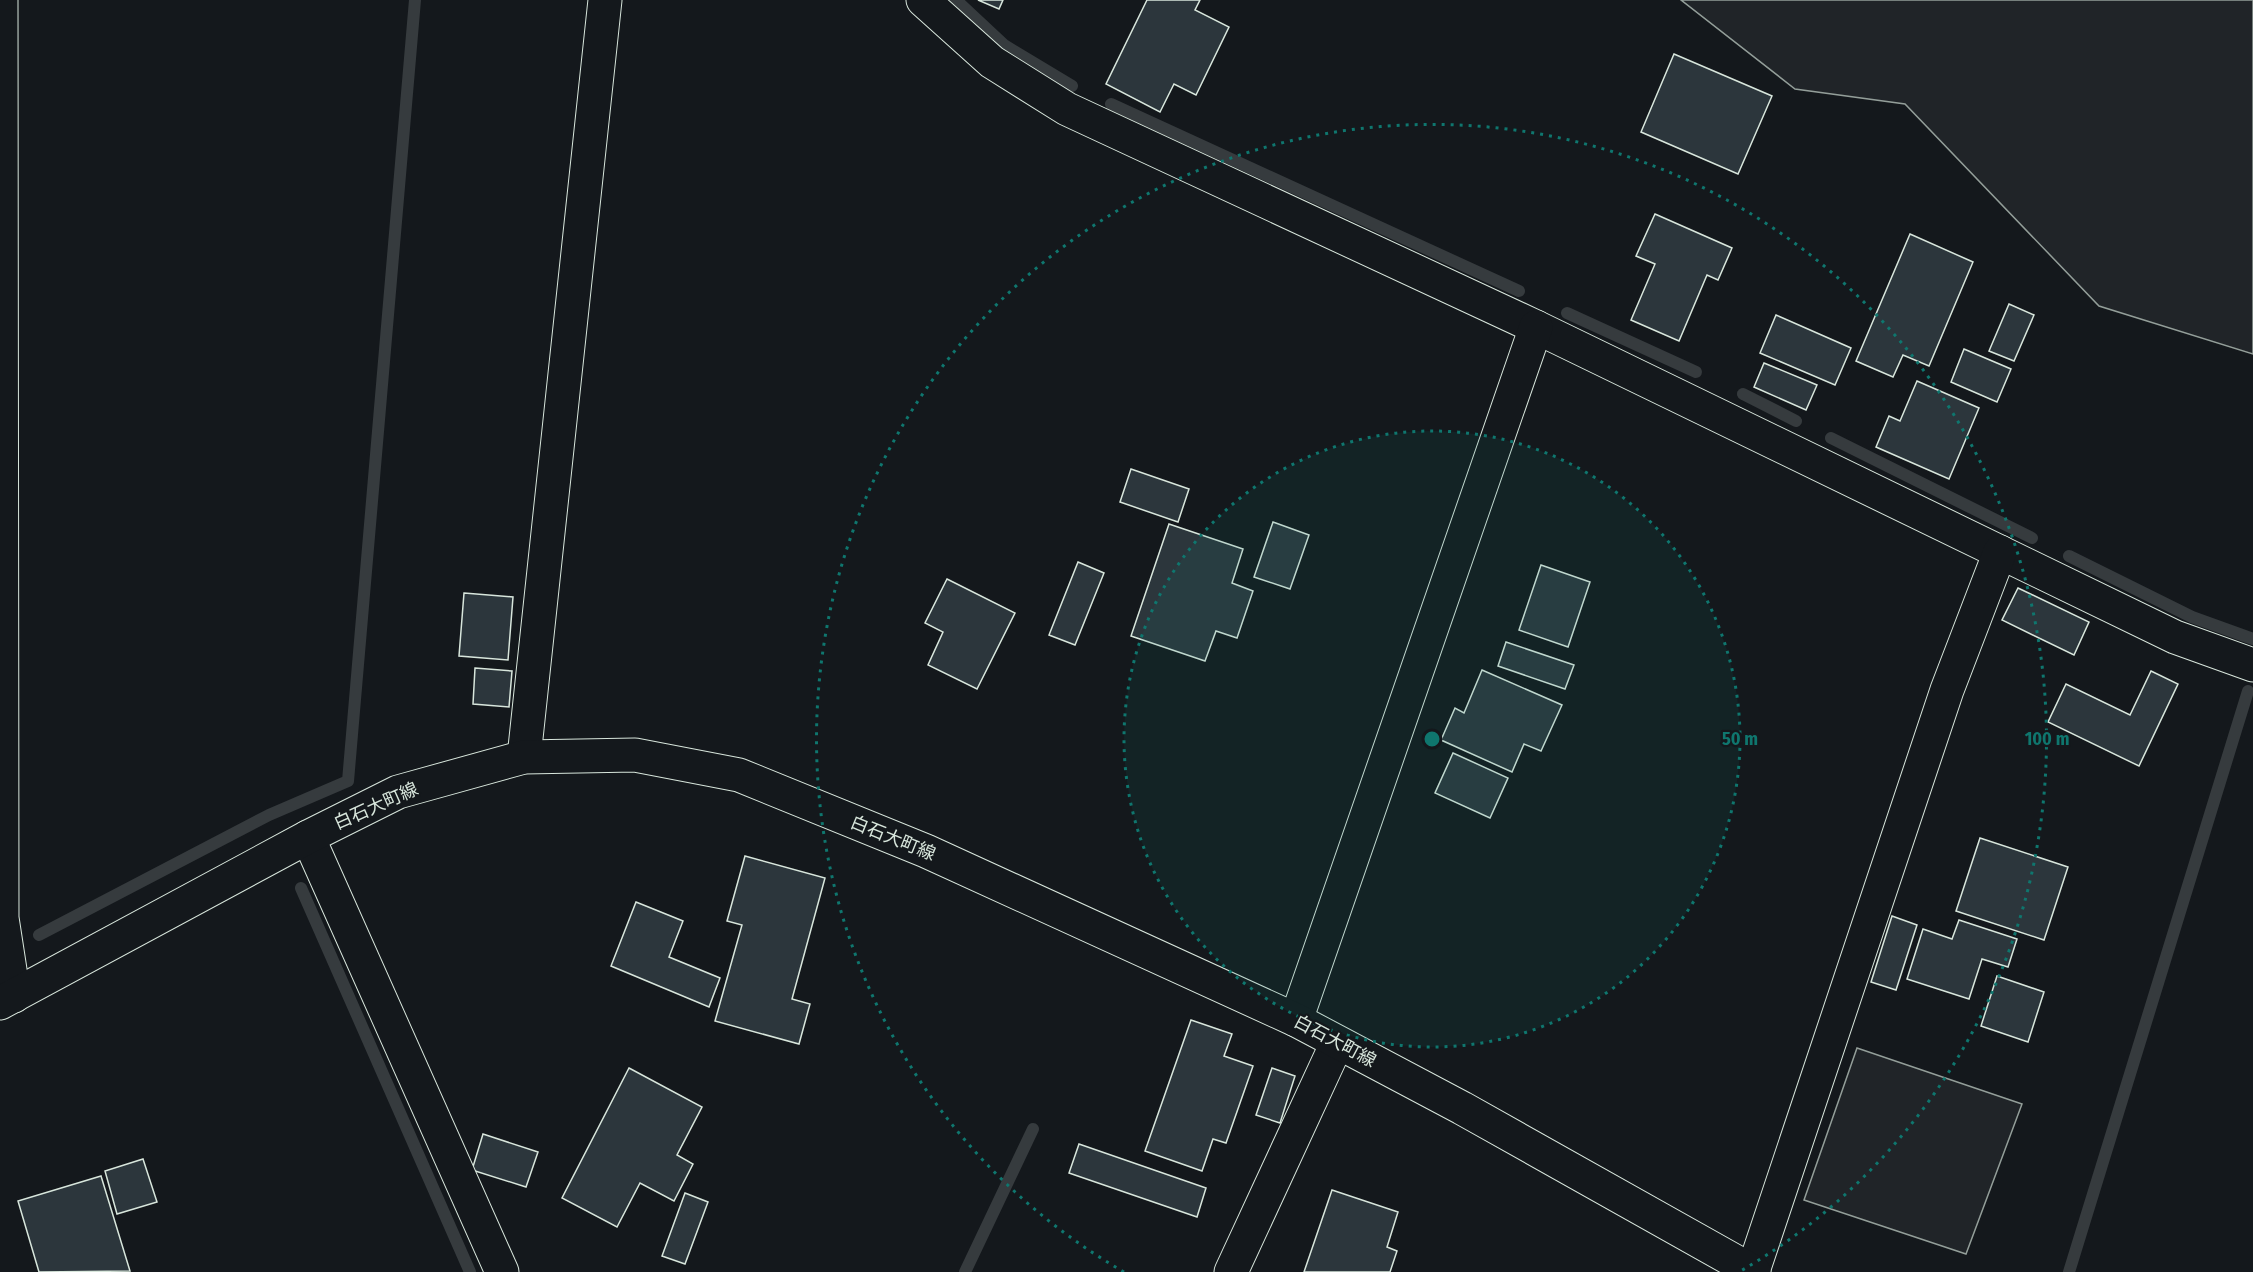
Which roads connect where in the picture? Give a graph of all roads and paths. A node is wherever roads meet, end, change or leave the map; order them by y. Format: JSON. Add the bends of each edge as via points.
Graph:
{"nodes":[{"id":1,"x":2,"y":0,"type":"edge"},
{"id":2,"x":604,"y":0,"type":"edge"},
{"id":3,"x":923,"y":0,"type":"edge"},
{"id":4,"x":1536,"y":327,"type":"junction"},
{"id":5,"x":2000,"y":552,"type":"junction"},
{"id":6,"x":2253,"y":665,"type":"edge"},
{"id":7,"x":524,"y":757,"type":"junction"},
{"id":8,"x":308,"y":837,"type":"junction"},
{"id":9,"x":7,"y":999,"type":"edge"},
{"id":10,"x":1296,"y":1020,"type":"junction"},
{"id":11,"x":1337,"y":1043,"type":"junction"},
{"id":12,"x":502,"y":1272,"type":"edge"},
{"id":13,"x":1231,"y":1272,"type":"edge"},
{"id":14,"x":1753,"y":1272,"type":"edge"}],
"edges":[{"from":1,"to":9,"type":"street","via":[[2,918]]},
{"from":2,"to":7,"type":"street"},
{"from":3,"to":4,"type":"street","via":[[993,62],[1067,109]]},
{"from":4,"to":5,"type":"street"},
{"from":4,"to":10,"type":"street"},
{"from":5,"to":6,"type":"street","via":[[2175,637]]},
{"from":5,"to":14,"type":"street","via":[[1947,690]]},
{"from":7,"to":8,"type":"street","name":"白石大町線","via":[[398,792]]},
{"from":7,"to":10,"type":"street","name":"白石大町線","via":[[635,755],[739,775],[926,851]]},
{"from":8,"to":9,"type":"street","name":"白石大町線"},
{"from":8,"to":12,"type":"street"},
{"from":10,"to":11,"type":"street","name":"白石大町線"},
{"from":11,"to":13,"type":"street"},
{"from":11,"to":14,"type":"street","name":"白石大町線","via":[[1462,1108]]}]}
